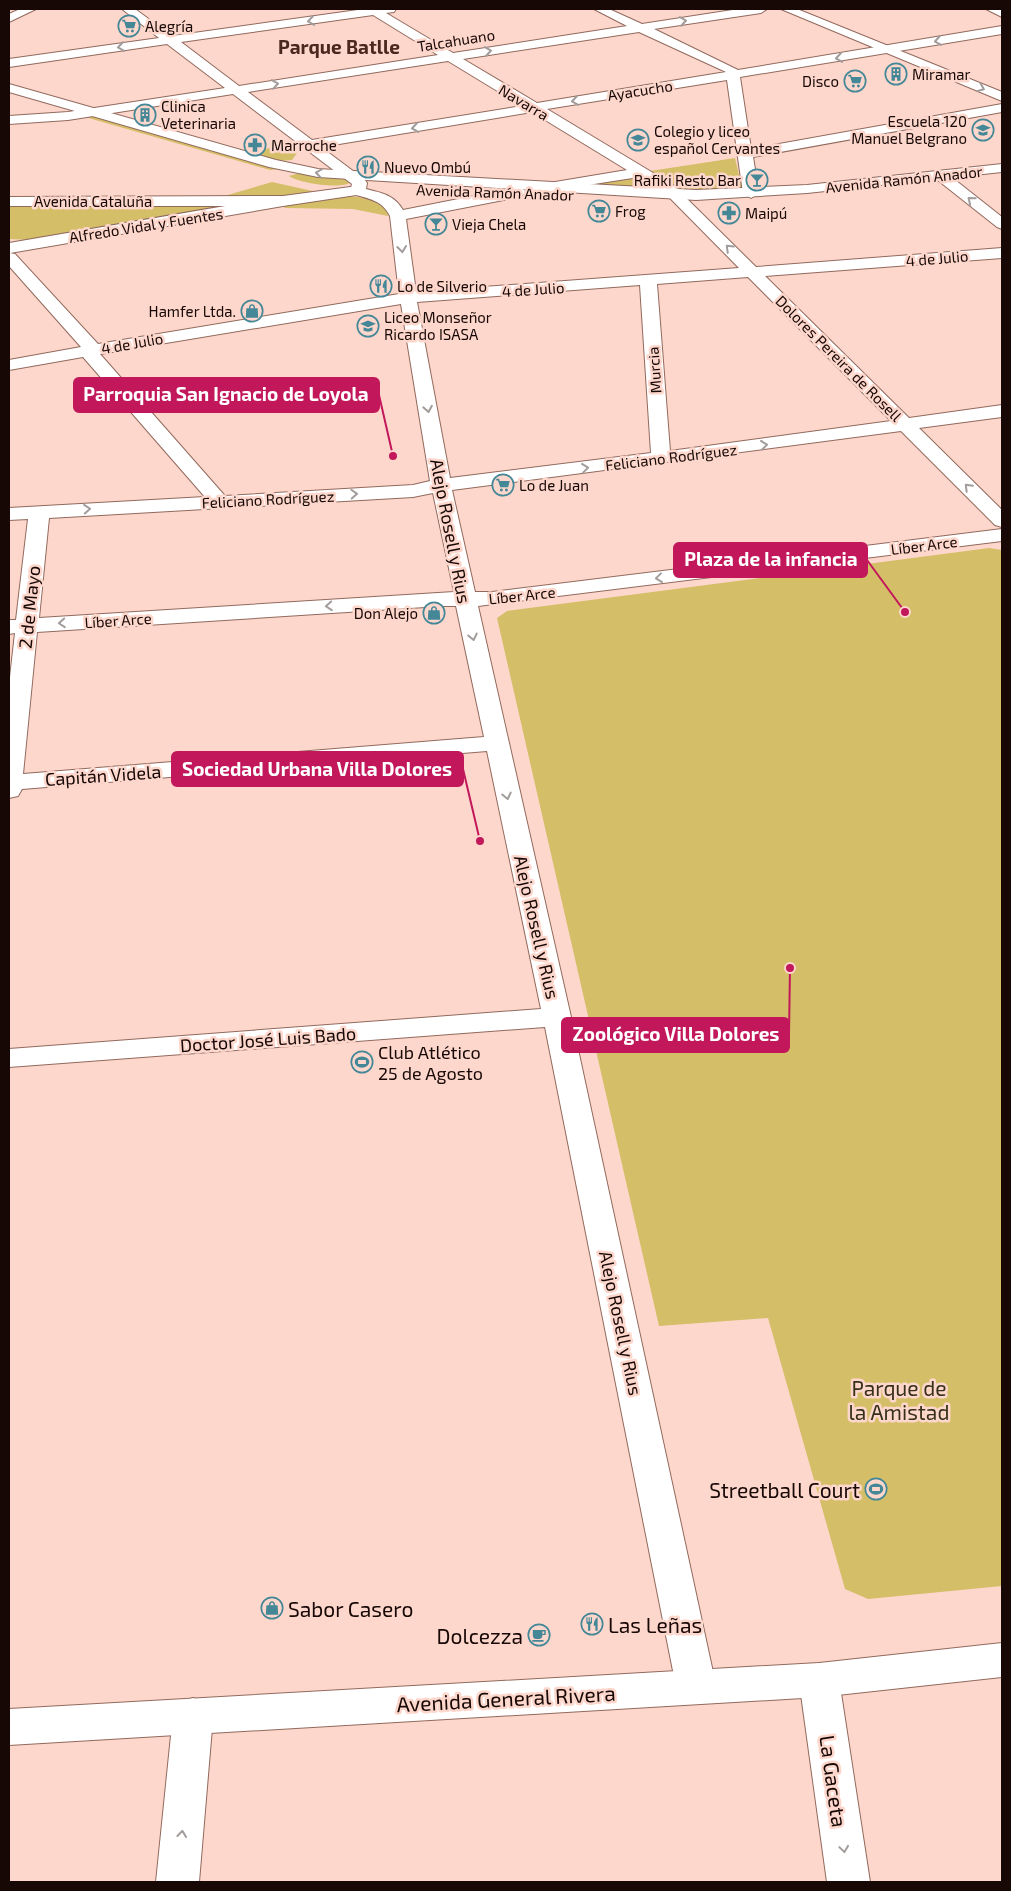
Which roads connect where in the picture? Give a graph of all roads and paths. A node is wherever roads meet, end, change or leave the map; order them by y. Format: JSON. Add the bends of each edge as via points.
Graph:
{"nodes":[{"id":1,"x":30,"y":9,"type":"edge"},
{"id":2,"x":128,"y":9,"type":"edge"},
{"id":3,"x":394,"y":9,"type":"edge"},
{"id":4,"x":600,"y":9,"type":"edge"},
{"id":5,"x":761,"y":9,"type":"edge"},
{"id":6,"x":787,"y":9,"type":"edge"},
{"id":7,"x":816,"y":9,"type":"edge"},
{"id":8,"x":992,"y":9,"type":"edge"},
{"id":9,"x":374,"y":10,"type":"edge"},
{"id":10,"x":1002,"y":13,"type":"edge"},
{"id":11,"x":9,"y":18,"type":"edge"},
{"id":12,"x":640,"y":27,"type":"junction"},
{"id":13,"x":1002,"y":30,"type":"edge"},
{"id":14,"x":169,"y":41,"type":"junction"},
{"id":15,"x":908,"y":46,"type":"junction"},
{"id":16,"x":887,"y":50,"type":"junction"},
{"id":17,"x":450,"y":57,"type":"junction"},
{"id":18,"x":9,"y":63,"type":"edge"},
{"id":19,"x":733,"y":75,"type":"junction"},
{"id":20,"x":1002,"y":84,"type":"edge"},
{"id":21,"x":9,"y":88,"type":"edge"},
{"id":22,"x":237,"y":90,"type":"junction"},
{"id":23,"x":1002,"y":97,"type":"edge"},
{"id":24,"x":9,"y":99,"type":"edge"},
{"id":25,"x":534,"y":108,"type":"junction"},
{"id":26,"x":1002,"y":108,"type":"edge"},
{"id":27,"x":89,"y":112,"type":"junction"},
{"id":28,"x":68,"y":116,"type":"junction"},
{"id":29,"x":9,"y":120,"type":"edge"},
{"id":30,"x":308,"y":146,"type":"junction"},
{"id":31,"x":746,"y":154,"type":"junction"},
{"id":32,"x":291,"y":168,"type":"junction"},
{"id":33,"x":1002,"y":168,"type":"edge"},
{"id":34,"x":641,"y":172,"type":"junction"},
{"id":35,"x":940,"y":175,"type":"junction"},
{"id":36,"x":270,"y":177,"type":"junction"},
{"id":37,"x":355,"y":184,"type":"junction"},
{"id":38,"x":244,"y":187,"type":"dead end"},
{"id":39,"x":542,"y":188,"type":"junction"},
{"id":40,"x":806,"y":189,"type":"junction"},
{"id":41,"x":519,"y":192,"type":"junction"},
{"id":42,"x":750,"y":193,"type":"junction"},
{"id":43,"x":678,"y":198,"type":"junction"},
{"id":44,"x":177,"y":201,"type":"junction"},
{"id":45,"x":283,"y":201,"type":"junction"},
{"id":46,"x":9,"y":202,"type":"edge"},
{"id":47,"x":398,"y":216,"type":"junction"},
{"id":48,"x":1002,"y":224,"type":"edge"},
{"id":49,"x":9,"y":248,"type":"edge"},
{"id":50,"x":1002,"y":253,"type":"edge"},
{"id":51,"x":9,"y":257,"type":"edge"},
{"id":52,"x":755,"y":273,"type":"junction"},
{"id":53,"x":648,"y":281,"type":"junction"},
{"id":54,"x":408,"y":298,"type":"junction"},
{"id":55,"x":90,"y":350,"type":"junction"},
{"id":56,"x":9,"y":365,"type":"edge"},
{"id":57,"x":1002,"y":411,"type":"edge"},
{"id":58,"x":906,"y":426,"type":"junction"},
{"id":59,"x":660,"y":458,"type":"junction"},
{"id":60,"x":441,"y":485,"type":"junction"},
{"id":61,"x":219,"y":501,"type":"junction"},
{"id":62,"x":39,"y":512,"type":"junction"},
{"id":63,"x":9,"y":514,"type":"edge"},
{"id":64,"x":1002,"y":521,"type":"edge"},
{"id":65,"x":1002,"y":535,"type":"edge"},
{"id":66,"x":465,"y":599,"type":"junction"},
{"id":67,"x":18,"y":626,"type":"edge"},
{"id":68,"x":496,"y":744,"type":"junction"},
{"id":69,"x":9,"y":785,"type":"edge"},
{"id":70,"x":557,"y":1017,"type":"junction"},
{"id":71,"x":9,"y":1058,"type":"edge"},
{"id":72,"x":1002,"y":1660,"type":"edge"},
{"id":73,"x":819,"y":1680,"type":"junction"},
{"id":74,"x":696,"y":1686,"type":"junction"},
{"id":75,"x":194,"y":1716,"type":"junction"},
{"id":76,"x":9,"y":1726,"type":"edge"},
{"id":77,"x":177,"y":1882,"type":"edge"},
{"id":78,"x":849,"y":1882,"type":"edge"}],
"edges":[{"from":1,"to":11,"type":"street"},
{"from":2,"to":14,"type":"street"},
{"from":3,"to":9,"type":"street"},
{"from":4,"to":12,"type":"street"},
{"from":12,"to":5,"type":"street","name":"Talcahuano","one_way":true},
{"from":6,"to":16,"type":"street"},
{"from":7,"to":15,"type":"street"},
{"from":8,"to":10,"type":"street"},
{"from":9,"to":14,"type":"street","one_way":true},
{"from":9,"to":17,"type":"street","name":"Navarra"},
{"from":17,"to":12,"type":"street","name":"Talcahuano","one_way":true},
{"from":12,"to":19,"type":"street","via":[[729,68]]},
{"from":13,"to":15,"type":"street","name":"Ayacucho","one_way":true},
{"from":14,"to":18,"type":"street","one_way":true},
{"from":14,"to":22,"type":"street"},
{"from":15,"to":16,"type":"street","name":"Ayacucho"},
{"from":15,"to":20,"type":"street"},
{"from":16,"to":19,"type":"street","name":"Ayacucho","one_way":true},
{"from":16,"to":23,"type":"street","one_way":true},
{"from":22,"to":17,"type":"street","name":"Talcahuano","one_way":true},
{"from":17,"to":25,"type":"street","name":"Navarra"},
{"from":19,"to":25,"type":"street","name":"Ayacucho","one_way":true},
{"from":19,"to":31,"type":"street"},
{"from":21,"to":27,"type":"street","name":"Avenida Ramón Anador"},
{"from":22,"to":27,"type":"street","name":"Talcahuano"},
{"from":22,"to":30,"type":"street"},
{"from":24,"to":28,"type":"street","name":"Avenida Ramón Anador"},
{"from":25,"to":30,"type":"street","name":"Ayacucho","one_way":true},
{"from":25,"to":34,"type":"street","name":"Navarra"},
{"from":26,"to":31,"type":"street"},
{"from":27,"to":28,"type":"street","name":"Talcahuano"},
{"from":27,"to":32,"type":"street","name":"Avenida Ramón Anador"},
{"from":28,"to":29,"type":"street"},
{"from":28,"to":36,"type":"street","name":"Avenida Ramón Anador","via":[[199,152]]},
{"from":30,"to":32,"type":"street","via":[[303,158]]},
{"from":30,"to":37,"type":"street"},
{"from":31,"to":42,"type":"street"},
{"from":32,"to":36,"type":"street"},
{"from":37,"to":32,"type":"street","name":"Avenida Ramón Anador","one_way":true},
{"from":33,"to":35,"type":"street","name":"Avenida Ramón Anador"},
{"from":34,"to":39,"type":"street"},
{"from":34,"to":43,"type":"street","name":"Navarra"},
{"from":35,"to":40,"type":"street","name":"Avenida Ramón Anador"},
{"from":48,"to":35,"type":"street","one_way":true},
{"from":36,"to":37,"type":"street","name":"Avenida Ramón Anador","via":[[302,185]]},
{"from":37,"to":39,"type":"street","name":"Avenida Ramón Anador"},
{"from":37,"to":41,"type":"street","name":"Avenida Ramón Anador"},
{"from":37,"to":45,"type":"street","name":"Avenida Cataluña"},
{"from":37,"to":47,"type":"street","via":[[391,203]]},
{"from":38,"to":44,"type":"street","name":"Avenida Cataluña","via":[[200,199]]},
{"from":39,"to":43,"type":"street","name":"Avenida Ramón Anador"},
{"from":40,"to":42,"type":"street","name":"Avenida Ramón Anador"},
{"from":40,"to":43,"type":"street","name":"Avenida Ramón Anador","via":[[736,199]]},
{"from":41,"to":43,"type":"street","name":"Avenida Ramón Anador"},
{"from":41,"to":47,"type":"street"},
{"from":42,"to":43,"type":"street","name":"Avenida Ramón Anador"},
{"from":52,"to":43,"type":"street","name":"Dolores Pereira de Rosell","one_way":true},
{"from":44,"to":45,"type":"street","name":"Avenida Cataluña"},
{"from":44,"to":46,"type":"street","name":"Avenida Cataluña"},
{"from":45,"to":49,"type":"street","name":"Alfredo Vidal y Fuentes"},
{"from":47,"to":54,"type":"street","name":"Alejo Rosell y Rius","one_way":true},
{"from":50,"to":52,"type":"street","name":"4 de Julio"},
{"from":51,"to":55,"type":"street","via":[[89,344]]},
{"from":52,"to":53,"type":"street","name":"4 de Julio"},
{"from":52,"to":58,"type":"street","name":"Dolores Pereira de Rosell"},
{"from":53,"to":54,"type":"street","name":"4 de Julio"},
{"from":53,"to":59,"type":"street","name":"Murcia"},
{"from":54,"to":55,"type":"street","name":"4 de Julio"},
{"from":54,"to":60,"type":"street","name":"Alejo Rosell y Rius","one_way":true},
{"from":55,"to":56,"type":"street","name":"4 de Julio"},
{"from":55,"to":61,"type":"street","via":[[92,358]]},
{"from":57,"to":58,"type":"street","name":"Feliciano Rodríguez"},
{"from":59,"to":58,"type":"street","name":"Feliciano Rodríguez","one_way":true},
{"from":64,"to":58,"type":"street","name":"Dolores Pereira de Rosell","one_way":true},
{"from":60,"to":59,"type":"street","name":"Feliciano Rodríguez","one_way":true},
{"from":61,"to":60,"type":"street","name":"Feliciano Rodríguez","one_way":true,"via":[[413,491]]},
{"from":60,"to":66,"type":"street","name":"Alejo Rosell y Rius"},
{"from":62,"to":61,"type":"street","name":"Feliciano Rodríguez","one_way":true},
{"from":62,"to":63,"type":"street","name":"Feliciano Rodríguez"},
{"from":62,"to":67,"type":"street","name":"2 de Mayo"},
{"from":65,"to":66,"type":"street","name":"Líber Arce","one_way":true,"via":[[492,599]]},
{"from":66,"to":67,"type":"street","name":"Líber Arce","one_way":true},
{"from":66,"to":68,"type":"street","name":"Alejo Rosell y Rius","one_way":true},
{"from":67,"to":69,"type":"street","name":"2 de Mayo"},
{"from":68,"to":69,"type":"street","name":"Capitán Videla"},
{"from":68,"to":70,"type":"street","name":"Alejo Rosell y Rius","one_way":true},
{"from":70,"to":71,"type":"street","name":"Doctor José Luis Bado"},
{"from":70,"to":74,"type":"street","name":"Alejo Rosell y Rius"},
{"from":72,"to":73,"type":"street","name":"Avenida General Rivera"},
{"from":73,"to":74,"type":"street","name":"Avenida General Rivera"},
{"from":73,"to":78,"type":"street","name":"La Gaceta","one_way":true},
{"from":74,"to":75,"type":"street","name":"Avenida General Rivera"},
{"from":75,"to":76,"type":"street","name":"Avenida General Rivera"},
{"from":77,"to":75,"type":"street","one_way":true}]}
